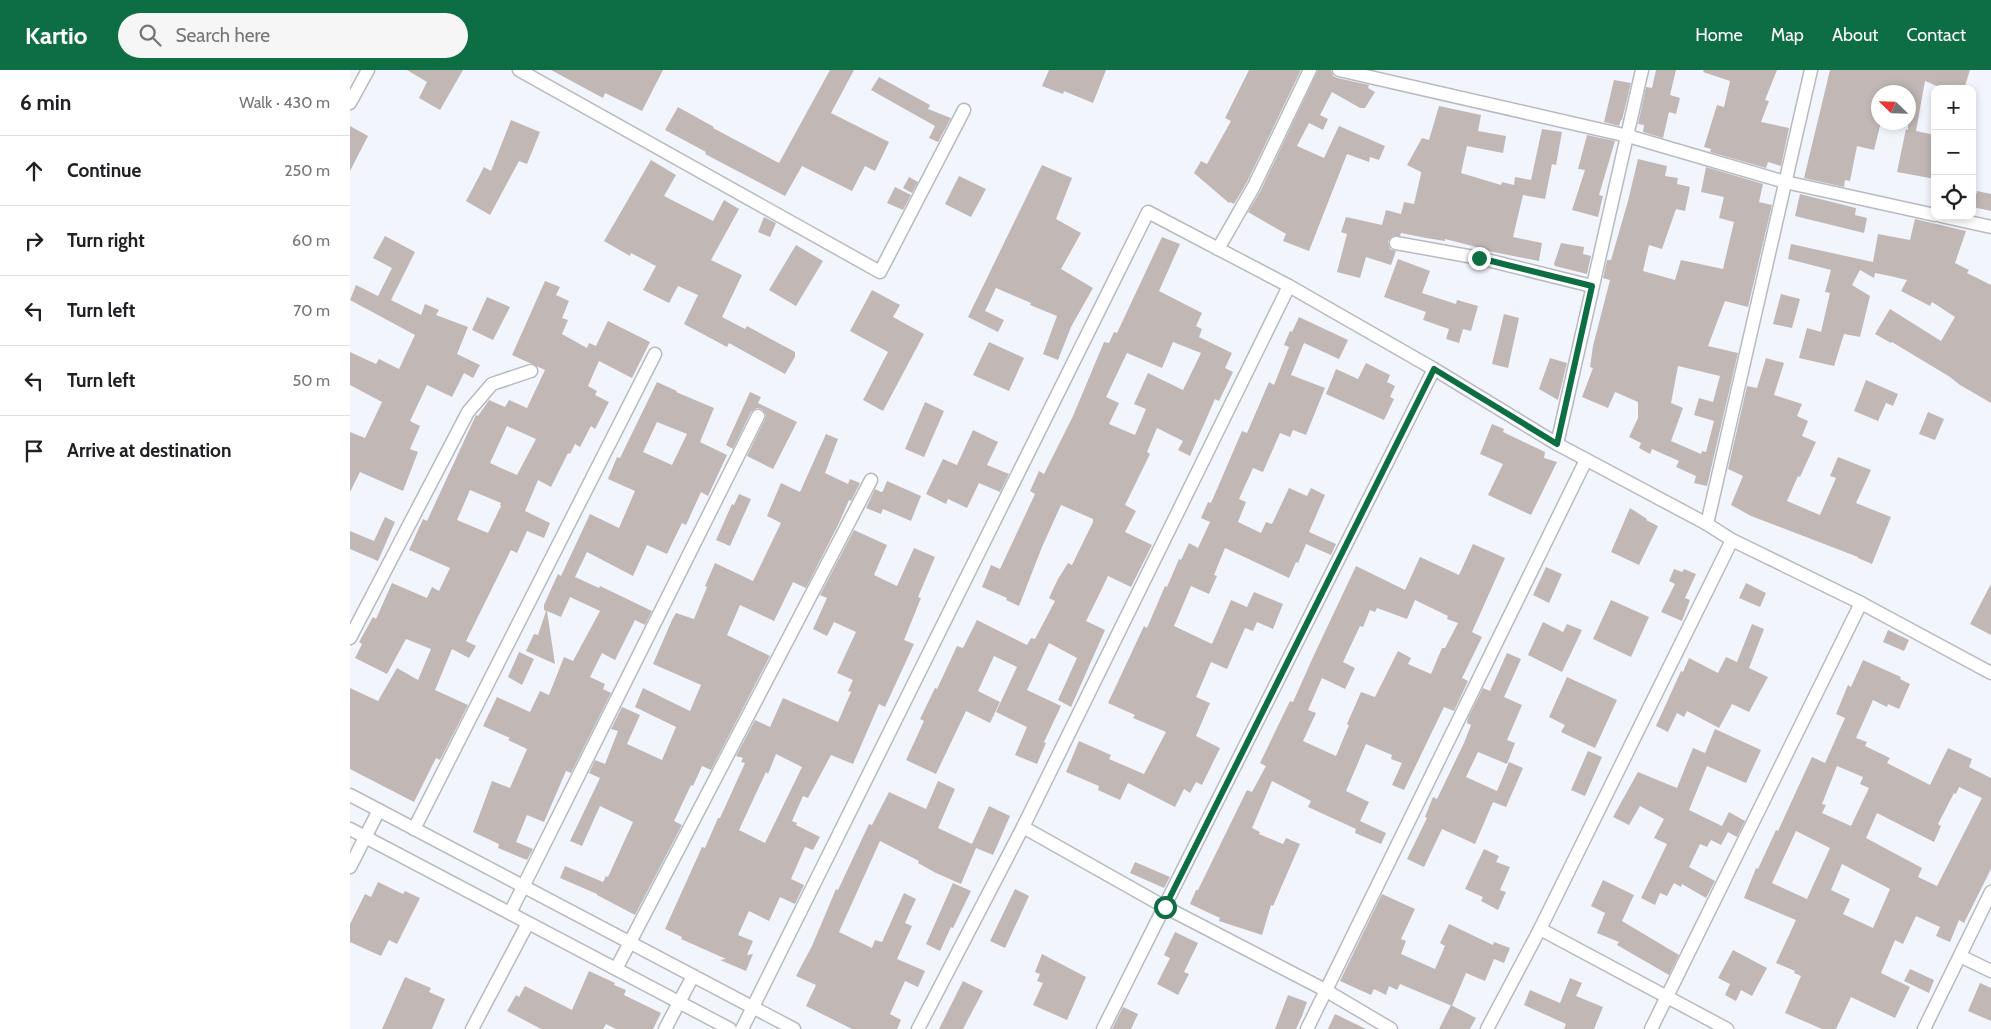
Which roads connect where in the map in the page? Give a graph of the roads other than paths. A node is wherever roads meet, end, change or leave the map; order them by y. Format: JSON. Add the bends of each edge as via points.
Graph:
{"nodes":[{"id":1,"x":368,"y":70,"type":"edge"},
{"id":2,"x":520,"y":70,"type":"edge"},
{"id":3,"x":1310,"y":70,"type":"edge"},
{"id":4,"x":1339,"y":70,"type":"edge"},
{"id":5,"x":1642,"y":70,"type":"edge"},
{"id":6,"x":1811,"y":70,"type":"edge"},
{"id":7,"x":350,"y":102,"type":"edge"},
{"id":8,"x":964,"y":110,"type":"dead end"},
{"id":9,"x":1628,"y":136,"type":"junction"},
{"id":10,"x":1786,"y":182,"type":"junction"},
{"id":11,"x":1931,"y":214,"type":"edge"},
{"id":12,"x":1959,"y":220,"type":"edge"},
{"id":13,"x":1991,"y":227,"type":"edge"},
{"id":14,"x":1396,"y":243,"type":"dead end"},
{"id":15,"x":1218,"y":249,"type":"junction"},
{"id":16,"x":1289,"y":286,"type":"junction"},
{"id":17,"x":1592,"y":286,"type":"junction"},
{"id":18,"x":655,"y":354,"type":"dead end"},
{"id":19,"x":1434,"y":369,"type":"junction"},
{"id":20,"x":531,"y":371,"type":"dead end"},
{"id":21,"x":758,"y":416,"type":"dead end"},
{"id":22,"x":1557,"y":444,"type":"junction"},
{"id":23,"x":1586,"y":460,"type":"junction"},
{"id":24,"x":871,"y":480,"type":"dead end"},
{"id":25,"x":1707,"y":524,"type":"junction"},
{"id":26,"x":1732,"y":540,"type":"junction"},
{"id":27,"x":1861,"y":603,"type":"junction"},
{"id":28,"x":350,"y":638,"type":"edge"},
{"id":29,"x":1991,"y":673,"type":"edge"},
{"id":30,"x":350,"y":795,"type":"edge"},
{"id":31,"x":379,"y":810,"type":"junction"},
{"id":32,"x":1023,"y":827,"type":"junction"},
{"id":33,"x":350,"y":829,"type":"edge"},
{"id":34,"x":414,"y":829,"type":"junction"},
{"id":35,"x":365,"y":837,"type":"junction"},
{"id":36,"x":350,"y":867,"type":"edge"},
{"id":37,"x":523,"y":886,"type":"junction"},
{"id":38,"x":1991,"y":892,"type":"edge"},
{"id":39,"x":1165,"y":907,"type":"junction"},
{"id":40,"x":510,"y":913,"type":"junction"},
{"id":41,"x":528,"y":923,"type":"junction"},
{"id":42,"x":1540,"y":929,"type":"junction"},
{"id":43,"x":630,"y":943,"type":"junction"},
{"id":44,"x":1960,"y":956,"type":"junction"},
{"id":45,"x":616,"y":969,"type":"junction"},
{"id":46,"x":1991,"y":971,"type":"edge"},
{"id":47,"x":693,"y":976,"type":"junction"},
{"id":48,"x":1326,"y":990,"type":"junction"},
{"id":49,"x":1667,"y":997,"type":"junction"},
{"id":50,"x":679,"y":1002,"type":"junction"},
{"id":51,"x":753,"y":1007,"type":"junction"},
{"id":52,"x":472,"y":1029,"type":"edge"},
{"id":53,"x":665,"y":1029,"type":"edge"},
{"id":54,"x":730,"y":1029,"type":"edge"},
{"id":55,"x":742,"y":1029,"type":"edge"},
{"id":56,"x":794,"y":1029,"type":"edge"},
{"id":57,"x":918,"y":1029,"type":"edge"},
{"id":58,"x":1103,"y":1029,"type":"edge"},
{"id":59,"x":1306,"y":1029,"type":"edge"},
{"id":60,"x":1391,"y":1029,"type":"edge"},
{"id":61,"x":1487,"y":1029,"type":"edge"},
{"id":62,"x":1651,"y":1029,"type":"edge"},
{"id":63,"x":1727,"y":1029,"type":"edge"},
{"id":64,"x":1924,"y":1029,"type":"edge"}],
"edges":[{"from":1,"to":7,"type":"street"},
{"from":2,"to":8,"type":"street","via":[[880,272]]},
{"from":3,"to":15,"type":"street","via":[[1254,186]]},
{"from":4,"to":9,"type":"street"},
{"from":5,"to":9,"type":"street"},
{"from":6,"to":10,"type":"street"},
{"from":9,"to":10,"type":"street"},
{"from":9,"to":17,"type":"street"},
{"from":10,"to":11,"type":"street"},
{"from":10,"to":25,"type":"street"},
{"from":12,"to":13,"type":"street"},
{"from":14,"to":17,"type":"street","via":[[1479,258]]},
{"from":15,"to":16,"type":"street"},
{"from":15,"to":51,"type":"street","via":[[1148,212]]},
{"from":16,"to":19,"type":"street"},
{"from":16,"to":32,"type":"street"},
{"from":17,"to":22,"type":"street"},
{"from":18,"to":34,"type":"street"},
{"from":19,"to":22,"type":"street"},
{"from":19,"to":39,"type":"street"},
{"from":20,"to":28,"type":"street","via":[[492,384],[468,412]]},
{"from":21,"to":37,"type":"street"},
{"from":22,"to":23,"type":"street"},
{"from":23,"to":25,"type":"street"},
{"from":23,"to":48,"type":"street"},
{"from":24,"to":43,"type":"street"},
{"from":25,"to":26,"type":"street"},
{"from":26,"to":27,"type":"street"},
{"from":26,"to":42,"type":"street"},
{"from":27,"to":29,"type":"street"},
{"from":27,"to":49,"type":"street"},
{"from":30,"to":31,"type":"street"},
{"from":31,"to":34,"type":"street"},
{"from":31,"to":35,"type":"street"},
{"from":32,"to":39,"type":"street"},
{"from":32,"to":57,"type":"street"},
{"from":33,"to":35,"type":"street"},
{"from":34,"to":37,"type":"street"},
{"from":35,"to":36,"type":"street"},
{"from":35,"to":40,"type":"street"},
{"from":37,"to":40,"type":"street"},
{"from":37,"to":43,"type":"street"},
{"from":38,"to":44,"type":"street"},
{"from":39,"to":48,"type":"street"},
{"from":39,"to":58,"type":"street"},
{"from":40,"to":41,"type":"street"},
{"from":41,"to":45,"type":"street"},
{"from":41,"to":52,"type":"street"},
{"from":42,"to":49,"type":"street"},
{"from":42,"to":61,"type":"street"},
{"from":43,"to":45,"type":"street"},
{"from":43,"to":47,"type":"street"},
{"from":44,"to":46,"type":"street"},
{"from":44,"to":64,"type":"street"},
{"from":45,"to":50,"type":"street"},
{"from":47,"to":50,"type":"street"},
{"from":47,"to":51,"type":"street"},
{"from":48,"to":59,"type":"street"},
{"from":48,"to":60,"type":"street"},
{"from":49,"to":62,"type":"street"},
{"from":49,"to":63,"type":"street"},
{"from":50,"to":53,"type":"street"},
{"from":50,"to":54,"type":"street"},
{"from":51,"to":55,"type":"street"},
{"from":51,"to":56,"type":"street"}]}
